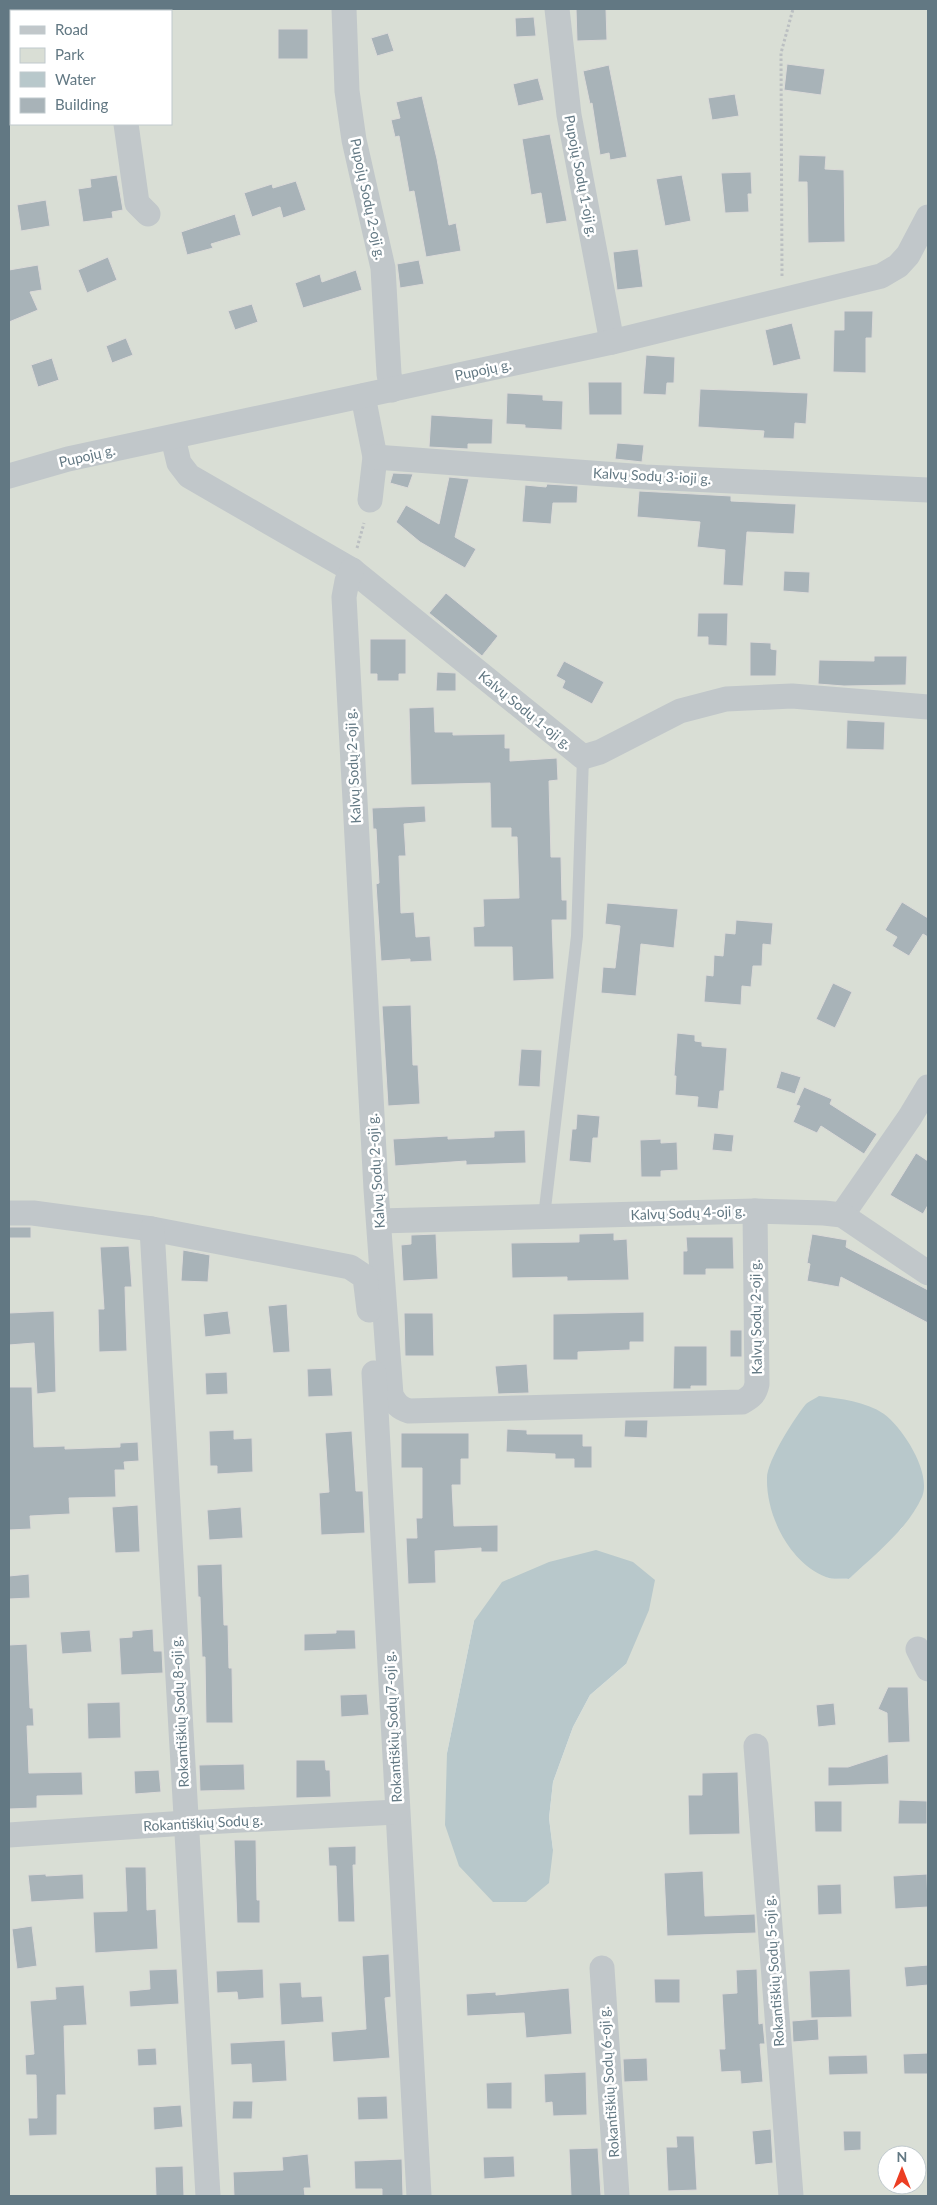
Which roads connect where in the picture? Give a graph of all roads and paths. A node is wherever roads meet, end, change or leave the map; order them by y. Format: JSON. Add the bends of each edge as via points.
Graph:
{"nodes":[{"id":1,"x":344,"y":9,"type":"edge"},
{"id":2,"x":557,"y":9,"type":"edge"},
{"id":3,"x":794,"y":9,"type":"edge"},
{"id":4,"x":126,"y":125,"type":"edge"},
{"id":5,"x":148,"y":214,"type":"dead end"},
{"id":6,"x":928,"y":217,"type":"edge"},
{"id":7,"x":786,"y":300,"type":"junction"},
{"id":8,"x":612,"y":342,"type":"junction"},
{"id":9,"x":392,"y":390,"type":"junction"},
{"id":10,"x":363,"y":396,"type":"junction"},
{"id":11,"x":173,"y":438,"type":"junction"},
{"id":12,"x":375,"y":457,"type":"junction"},
{"id":13,"x":9,"y":476,"type":"edge"},
{"id":14,"x":928,"y":490,"type":"edge"},
{"id":15,"x":370,"y":500,"type":"joint"},
{"id":16,"x":352,"y":570,"type":"junction"},
{"id":17,"x":928,"y":707,"type":"edge"},
{"id":18,"x":583,"y":757,"type":"junction"},
{"id":19,"x":928,"y":1087,"type":"edge"},
{"id":20,"x":755,"y":1211,"type":"junction"},
{"id":21,"x":9,"y":1213,"type":"edge"},
{"id":22,"x":842,"y":1215,"type":"junction"},
{"id":23,"x":544,"y":1217,"type":"junction"},
{"id":24,"x":379,"y":1221,"type":"junction"},
{"id":25,"x":152,"y":1229,"type":"junction"},
{"id":26,"x":928,"y":1273,"type":"edge"},
{"id":27,"x":756,"y":1746,"type":"dead end"},
{"id":28,"x":397,"y":1812,"type":"junction"},
{"id":29,"x":186,"y":1823,"type":"junction"},
{"id":30,"x":9,"y":1835,"type":"edge"},
{"id":31,"x":602,"y":1968,"type":"dead end"},
{"id":32,"x":208,"y":2196,"type":"edge"},
{"id":33,"x":419,"y":2196,"type":"edge"},
{"id":34,"x":617,"y":2196,"type":"edge"},
{"id":35,"x":791,"y":2196,"type":"edge"}],
"edges":[{"from":1,"to":9,"type":"street","name":"Pupojų Sodų 2-oji g.","via":[[347,91],[354,140],[383,268]]},
{"from":2,"to":8,"type":"street","name":"Pupojų Sodų 1-oji g.","via":[[569,115]]},
{"from":3,"to":7,"type":"path","via":[[781,54],[781,274]]},
{"from":4,"to":5,"type":"street","via":[[137,203]]},
{"from":6,"to":7,"type":"street","name":"Pupojų g.","via":[[908,255],[898,266],[881,276]]},
{"from":7,"to":8,"type":"street","name":"Pupojų g."},
{"from":8,"to":9,"type":"street","name":"Pupojų g."},
{"from":9,"to":10,"type":"street","name":"Pupojų g."},
{"from":10,"to":11,"type":"street","name":"Pupojų g."},
{"from":10,"to":12,"type":"street"},
{"from":11,"to":13,"type":"street","name":"Pupojų g.","via":[[68,459]]},
{"from":11,"to":16,"type":"street","name":"Kalvų Sodų 1-oji g.","via":[[179,463],[188,476]]},
{"from":12,"to":14,"type":"street","name":"Kalvų Sodų 3-ioji g.","via":[[645,477]]},
{"from":12,"to":15,"type":"street"},
{"from":15,"to":16,"type":"path"},
{"from":16,"to":18,"type":"street","name":"Kalvų Sodų 1-oji g."},
{"from":16,"to":24,"type":"street","name":"Kalvų Sodų 2-oji g.","via":[[344,597]]},
{"from":17,"to":18,"type":"street","name":"Kalvų Sodų 1-oji g.","via":[[792,696],[726,699],[680,712],[600,752]]},
{"from":18,"to":23,"type":"lane","via":[[577,936]]},
{"from":19,"to":22,"type":"street"},
{"from":20,"to":22,"type":"street","name":"Kalvų Sodų 4-oji g."},
{"from":20,"to":23,"type":"street","name":"Kalvų Sodų 4-oji g."},
{"from":20,"to":24,"type":"street","name":"Kalvų Sodų 2-oji g.","via":[[757,1384],[755,1392],[742,1402],[409,1410],[397,1406],[391,1395]]},
{"from":21,"to":25,"type":"street","via":[[33,1213]]},
{"from":22,"to":26,"type":"street"},
{"from":23,"to":24,"type":"street","name":"Kalvų Sodų 4-oji g."},
{"from":25,"to":28,"type":"street","name":"Rokantiškių Sodų 7-oji g.","via":[[350,1266],[365,1277],[378,1427]]},
{"from":25,"to":29,"type":"street","name":"Rokantiškių Sodų 8-oji g."},
{"from":27,"to":35,"type":"street","name":"Rokantiškių Sodų 5-oji g."},
{"from":28,"to":29,"type":"street","name":"Rokantiškių Sodų g."},
{"from":28,"to":33,"type":"street","name":"Rokantiškių Sodų 7-oji g."},
{"from":29,"to":30,"type":"street","name":"Rokantiškių Sodų g."},
{"from":29,"to":32,"type":"street","name":"Rokantiškių Sodų 8-oji g."},
{"from":31,"to":34,"type":"street","name":"Rokantiškių Sodų 6-oji g."}]}
